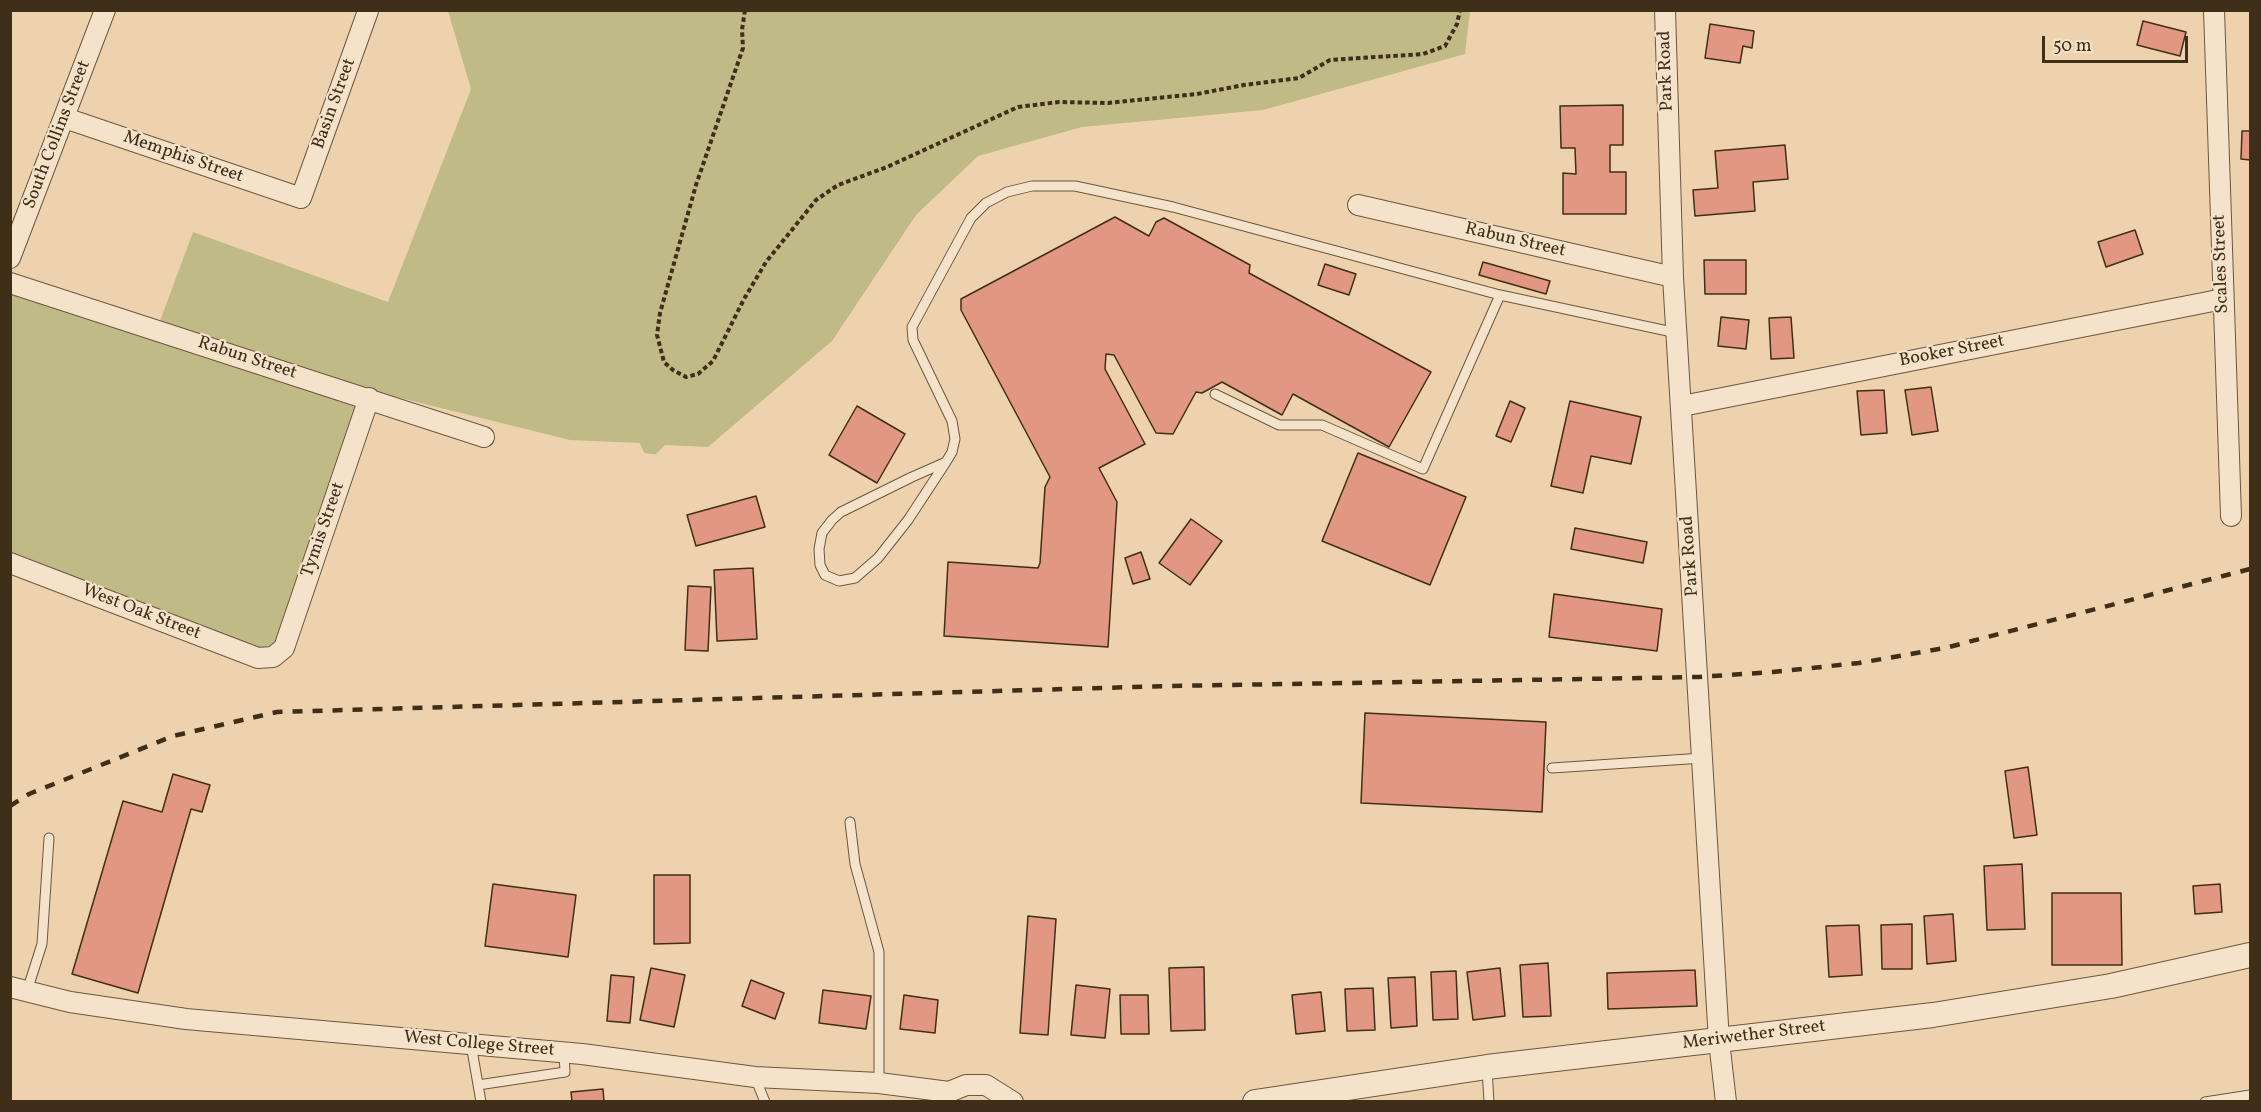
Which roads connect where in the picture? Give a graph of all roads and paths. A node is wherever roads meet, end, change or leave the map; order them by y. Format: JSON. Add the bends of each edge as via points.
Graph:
{"nodes":[{"id":1,"x":105,"y":10,"type":"edge"},
{"id":2,"x":745,"y":10,"type":"edge"},
{"id":3,"x":1460,"y":10,"type":"edge"},
{"id":4,"x":1665,"y":10,"type":"edge"},
{"id":5,"x":2214,"y":10,"type":"edge"},
{"id":6,"x":368,"y":11,"type":"edge"},
{"id":7,"x":65,"y":118,"type":"junction"},
{"id":8,"x":301,"y":198,"type":"joint"},
{"id":9,"x":1358,"y":206,"type":"dead end"},
{"id":10,"x":10,"y":258,"type":"edge"},
{"id":11,"x":1673,"y":277,"type":"junction"},
{"id":12,"x":10,"y":283,"type":"edge"},
{"id":13,"x":1500,"y":295,"type":"junction"},
{"id":14,"x":2223,"y":299,"type":"junction"},
{"id":15,"x":1677,"y":333,"type":"junction"},
{"id":16,"x":1215,"y":394,"type":"dead end"},
{"id":17,"x":369,"y":398,"type":"junction"},
{"id":18,"x":1682,"y":406,"type":"junction"},
{"id":19,"x":484,"y":437,"type":"dead end"},
{"id":20,"x":946,"y":462,"type":"junction"},
{"id":21,"x":2231,"y":516,"type":"dead end"},
{"id":22,"x":10,"y":563,"type":"edge"},
{"id":23,"x":273,"y":657,"type":"joint"},
{"id":24,"x":1703,"y":758,"type":"junction"},
{"id":25,"x":1552,"y":768,"type":"dead end"},
{"id":26,"x":850,"y":822,"type":"dead end"},
{"id":27,"x":49,"y":837,"type":"dead end"},
{"id":28,"x":2250,"y":955,"type":"edge"},
{"id":29,"x":19,"y":989,"type":"edge"},
{"id":30,"x":1719,"y":1041,"type":"junction"},
{"id":31,"x":471,"y":1044,"type":"junction"},
{"id":32,"x":564,"y":1052,"type":"junction"},
{"id":33,"x":1487,"y":1067,"type":"junction"},
{"id":34,"x":755,"y":1077,"type":"junction"},
{"id":35,"x":879,"y":1083,"type":"junction"},
{"id":36,"x":478,"y":1085,"type":"junction"},
{"id":37,"x":2250,"y":1095,"type":"edge"},
{"id":38,"x":956,"y":1097,"type":"edge"},
{"id":39,"x":481,"y":1101,"type":"edge"},
{"id":40,"x":765,"y":1101,"type":"edge"},
{"id":41,"x":1013,"y":1101,"type":"edge"},
{"id":42,"x":1255,"y":1101,"type":"edge"},
{"id":43,"x":1489,"y":1101,"type":"edge"},
{"id":44,"x":1726,"y":1101,"type":"edge"},
{"id":45,"x":2205,"y":1101,"type":"edge"},
{"id":46,"x":2209,"y":1101,"type":"edge"}],
"edges":[{"from":1,"to":7,"type":"street","name":"South Collins Street"},
{"from":2,"to":3,"type":"path","via":[[743,48],[696,185],[660,313],[657,335],[664,362],[686,377],[698,374],[713,361],[766,262],[816,200],[838,185],[1018,107],[1197,94],[1299,78],[1330,60],[1423,54],[1445,46]]},
{"from":4,"to":11,"type":"street","name":"Park Road"},
{"from":5,"to":14,"type":"street","name":"Scales Street"},
{"from":6,"to":8,"type":"street","name":"Basin Street"},
{"from":7,"to":8,"type":"street","name":"Memphis Street"},
{"from":7,"to":10,"type":"street","name":"South Collins Street"},
{"from":9,"to":11,"type":"street","name":"Rabun Street"},
{"from":11,"to":15,"type":"street","name":"Park Road"},
{"from":12,"to":17,"type":"street","name":"Rabun Street"},
{"from":13,"to":15,"type":"lane"},
{"from":13,"to":16,"type":"lane","via":[[1423,469],[1322,425],[1279,424]]},
{"from":13,"to":20,"type":"lane","via":[[1173,207],[1075,186],[1032,186],[1007,192],[986,203],[971,218],[912,327],[913,340],[952,420],[955,439]]},
{"from":14,"to":18,"type":"street","name":"Booker Street"},
{"from":14,"to":21,"type":"street","name":"Scales Street"},
{"from":15,"to":18,"type":"street","name":"Park Road"},
{"from":17,"to":19,"type":"street","name":"Rabun Street"},
{"from":17,"to":23,"type":"street","name":"Tymis Street","via":[[284,648]]},
{"from":18,"to":24,"type":"street","name":"Park Road"},
{"from":20,"to":20,"type":"lane","via":[[878,558],[855,578],[839,581],[825,575],[819,549],[822,533],[832,520],[841,512]]},
{"from":22,"to":23,"type":"street","name":"West Oak Street","via":[[258,658]]},
{"from":24,"to":25,"type":"lane"},
{"from":24,"to":30,"type":"street","name":"Park Road"},
{"from":26,"to":35,"type":"lane","via":[[855,864],[879,952]]},
{"from":27,"to":29,"type":"lane","via":[[42,944]]},
{"from":28,"to":30,"type":"street","name":"Meriwether Street","via":[[2111,986],[1978,1008]]},
{"from":29,"to":31,"type":"street","name":"West College Street","via":[[70,1002],[186,1019]]},
{"from":30,"to":33,"type":"street","name":"Meriwether Street"},
{"from":30,"to":44,"type":"street","name":"Park Road"},
{"from":31,"to":32,"type":"street","name":"West College Street"},
{"from":31,"to":36,"type":"lane"},
{"from":32,"to":34,"type":"street","name":"West College Street"},
{"from":32,"to":36,"type":"lane","via":[[565,1072]]},
{"from":33,"to":42,"type":"street","name":"Meriwether Street"},
{"from":33,"to":43,"type":"lane"},
{"from":34,"to":35,"type":"street","name":"West College Street"},
{"from":34,"to":40,"type":"lane"},
{"from":35,"to":38,"type":"street","name":"West College Street"},
{"from":36,"to":39,"type":"lane"},
{"from":37,"to":46,"type":"lane"},
{"from":38,"to":41,"type":"street","name":"West College Street","via":[[966,1085],[986,1085]]},
{"from":45,"to":46,"type":"lane"}]}
